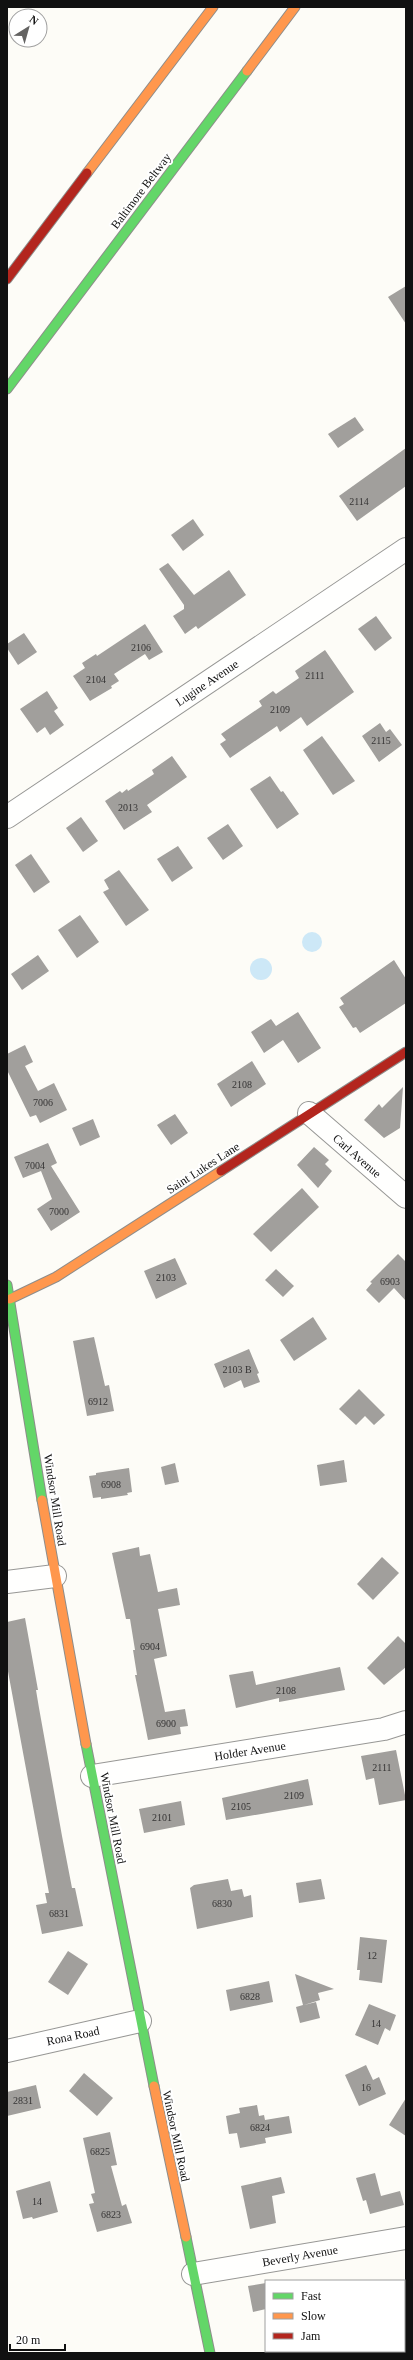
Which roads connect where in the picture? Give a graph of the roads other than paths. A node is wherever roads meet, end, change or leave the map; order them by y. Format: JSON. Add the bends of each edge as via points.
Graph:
{"nodes":[{"id":1,"x":212,"y":7,"type":"edge"},
{"id":2,"x":295,"y":7,"type":"edge"},
{"id":3,"x":7,"y":280,"type":"edge"},
{"id":4,"x":7,"y":388,"type":"edge"},
{"id":5,"x":406,"y":549,"type":"edge"},
{"id":6,"x":7,"y":817,"type":"edge"},
{"id":7,"x":406,"y":1052,"type":"edge"},
{"id":8,"x":309,"y":1113,"type":"junction"},
{"id":9,"x":406,"y":1197,"type":"edge"},
{"id":10,"x":7,"y":1285,"type":"edge"},
{"id":11,"x":10,"y":1299,"type":"junction"},
{"id":12,"x":55,"y":1576,"type":"junction"},
{"id":13,"x":7,"y":1582,"type":"edge"},
{"id":14,"x":406,"y":1722,"type":"edge"},
{"id":15,"x":92,"y":1776,"type":"junction"},
{"id":16,"x":140,"y":2021,"type":"junction"},
{"id":17,"x":7,"y":2051,"type":"edge"},
{"id":18,"x":406,"y":2238,"type":"edge"},
{"id":19,"x":193,"y":2274,"type":"junction"},
{"id":20,"x":210,"y":2353,"type":"edge"}],
"edges":[{"from":1,"to":3,"type":"main road"},
{"from":2,"to":4,"type":"main road","name":"Baltimore Beltway"},
{"from":5,"to":6,"type":"street","name":"Lugine Avenue"},
{"from":7,"to":8,"type":"main road","name":"Saint Lukes Lane"},
{"from":8,"to":9,"type":"street","name":"Carl Avenue"},
{"from":8,"to":11,"type":"main road","name":"Saint Lukes Lane","via":[[56,1277]]},
{"from":10,"to":11,"type":"main road","name":"Windsor Mill Road"},
{"from":11,"to":12,"type":"main road","name":"Windsor Mill Road"},
{"from":12,"to":13,"type":"street"},
{"from":12,"to":15,"type":"main road","name":"Windsor Mill Road"},
{"from":14,"to":15,"type":"street","name":"Holder Avenue","via":[[384,1729]]},
{"from":15,"to":16,"type":"main road","name":"Windsor Mill Road"},
{"from":16,"to":17,"type":"street","name":"Rona Road"},
{"from":16,"to":19,"type":"main road","name":"Windsor Mill Road"},
{"from":18,"to":19,"type":"street","name":"Beverly Avenue"},
{"from":19,"to":20,"type":"main road","name":"Windsor Mill Road"}]}
